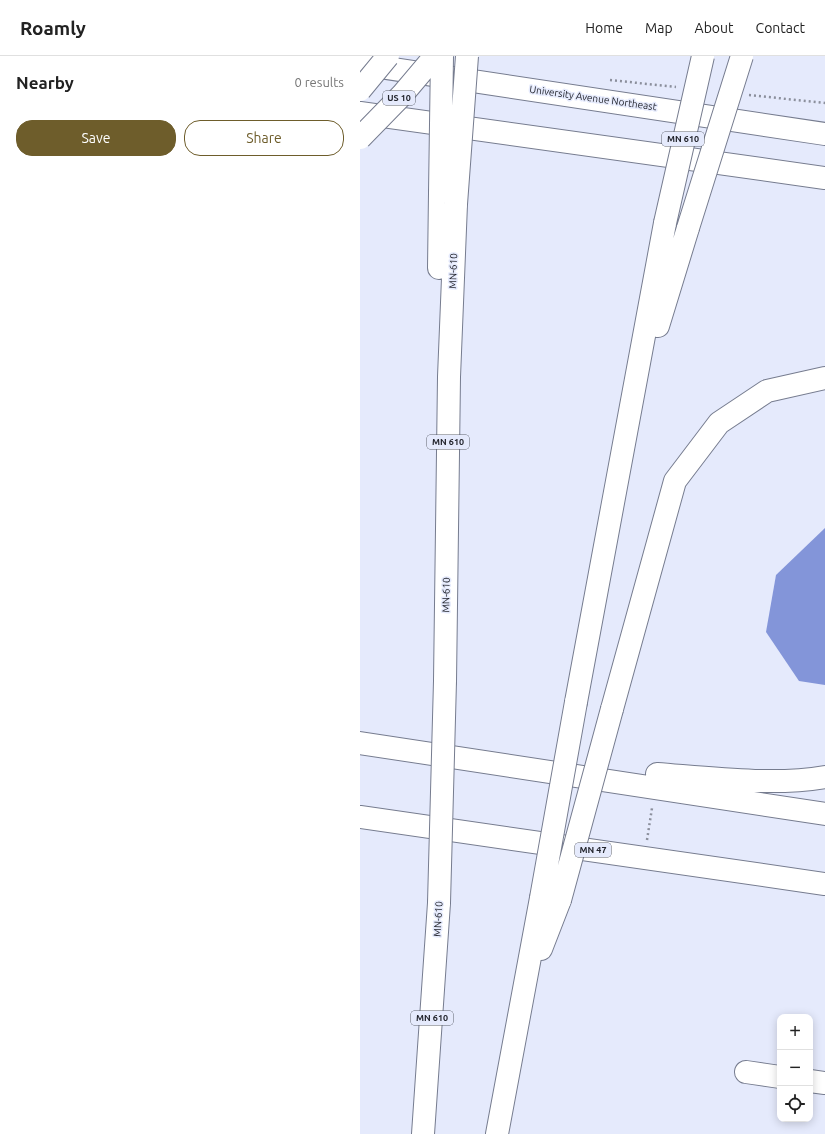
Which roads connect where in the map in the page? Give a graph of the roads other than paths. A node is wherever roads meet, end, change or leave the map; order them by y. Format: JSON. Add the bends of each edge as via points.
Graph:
{"nodes":[{"id":1,"x":388,"y":56,"type":"edge"},
{"id":2,"x":435,"y":56,"type":"edge"},
{"id":3,"x":442,"y":56,"type":"edge"},
{"id":4,"x":467,"y":56,"type":"edge"},
{"id":5,"x":703,"y":56,"type":"edge"},
{"id":6,"x":742,"y":56,"type":"edge"},
{"id":7,"x":360,"y":64,"type":"edge"},
{"id":8,"x":360,"y":90,"type":"edge"},
{"id":9,"x":360,"y":113,"type":"edge"},
{"id":10,"x":825,"y":134,"type":"edge"},
{"id":11,"x":360,"y":138,"type":"edge"},
{"id":12,"x":825,"y":178,"type":"edge"},
{"id":13,"x":448,"y":199,"type":"junction"},
{"id":14,"x":825,"y":378,"type":"edge"},
{"id":15,"x":627,"y":425,"type":"junction"},
{"id":16,"x":360,"y":743,"type":"edge"},
{"id":17,"x":465,"y":759,"type":"junction"},
{"id":18,"x":825,"y":777,"type":"edge"},
{"id":19,"x":825,"y":814,"type":"edge"},
{"id":20,"x":360,"y":817,"type":"edge"},
{"id":21,"x":825,"y":884,"type":"edge"},
{"id":22,"x":550,"y":899,"type":"junction"},
{"id":23,"x":746,"y":1072,"type":"dead end"},
{"id":24,"x":777,"y":1077,"type":"edge"},
{"id":25,"x":813,"y":1082,"type":"edge"},
{"id":26,"x":825,"y":1084,"type":"edge"},
{"id":27,"x":423,"y":1134,"type":"edge"},
{"id":28,"x":497,"y":1134,"type":"edge"}],
"edges":[{"from":1,"to":8,"type":"main road","bridge":true},
{"from":2,"to":11,"type":"main road","number":"US 10","bridge":true},
{"from":3,"to":13,"type":"main road","bridge":true},
{"from":4,"to":13,"type":"main road","name":"MN-610","number":"MN 610","bridge":true},
{"from":5,"to":15,"type":"main road","number":"MN 610","bridge":true,"via":[[665,223]]},
{"from":6,"to":15,"type":"main road","bridge":true},
{"from":7,"to":10,"type":"main road","name":"University Avenue Northeast"},
{"from":9,"to":12,"type":"main road"},
{"from":13,"to":27,"type":"main road","name":"MN-610","number":"MN 610","bridge":true,"via":[[449,377],[445,681],[439,903]]},
{"from":14,"to":22,"type":"main road","bridge":true,"via":[[767,391],[719,423],[675,481],[612,709]]},
{"from":15,"to":22,"type":"main road","number":"MN 610","bridge":true,"via":[[576,702]]},
{"from":16,"to":17,"type":"main road"},
{"from":17,"to":18,"type":"main road","via":[[718,779],[805,780]]},
{"from":17,"to":19,"type":"main road"},
{"from":20,"to":21,"type":"main road","number":"MN 47"},
{"from":22,"to":28,"type":"main road","number":"MN 610","via":[[520,1001]]},
{"from":23,"to":24,"type":"main road"},
{"from":25,"to":26,"type":"main road"}]}
